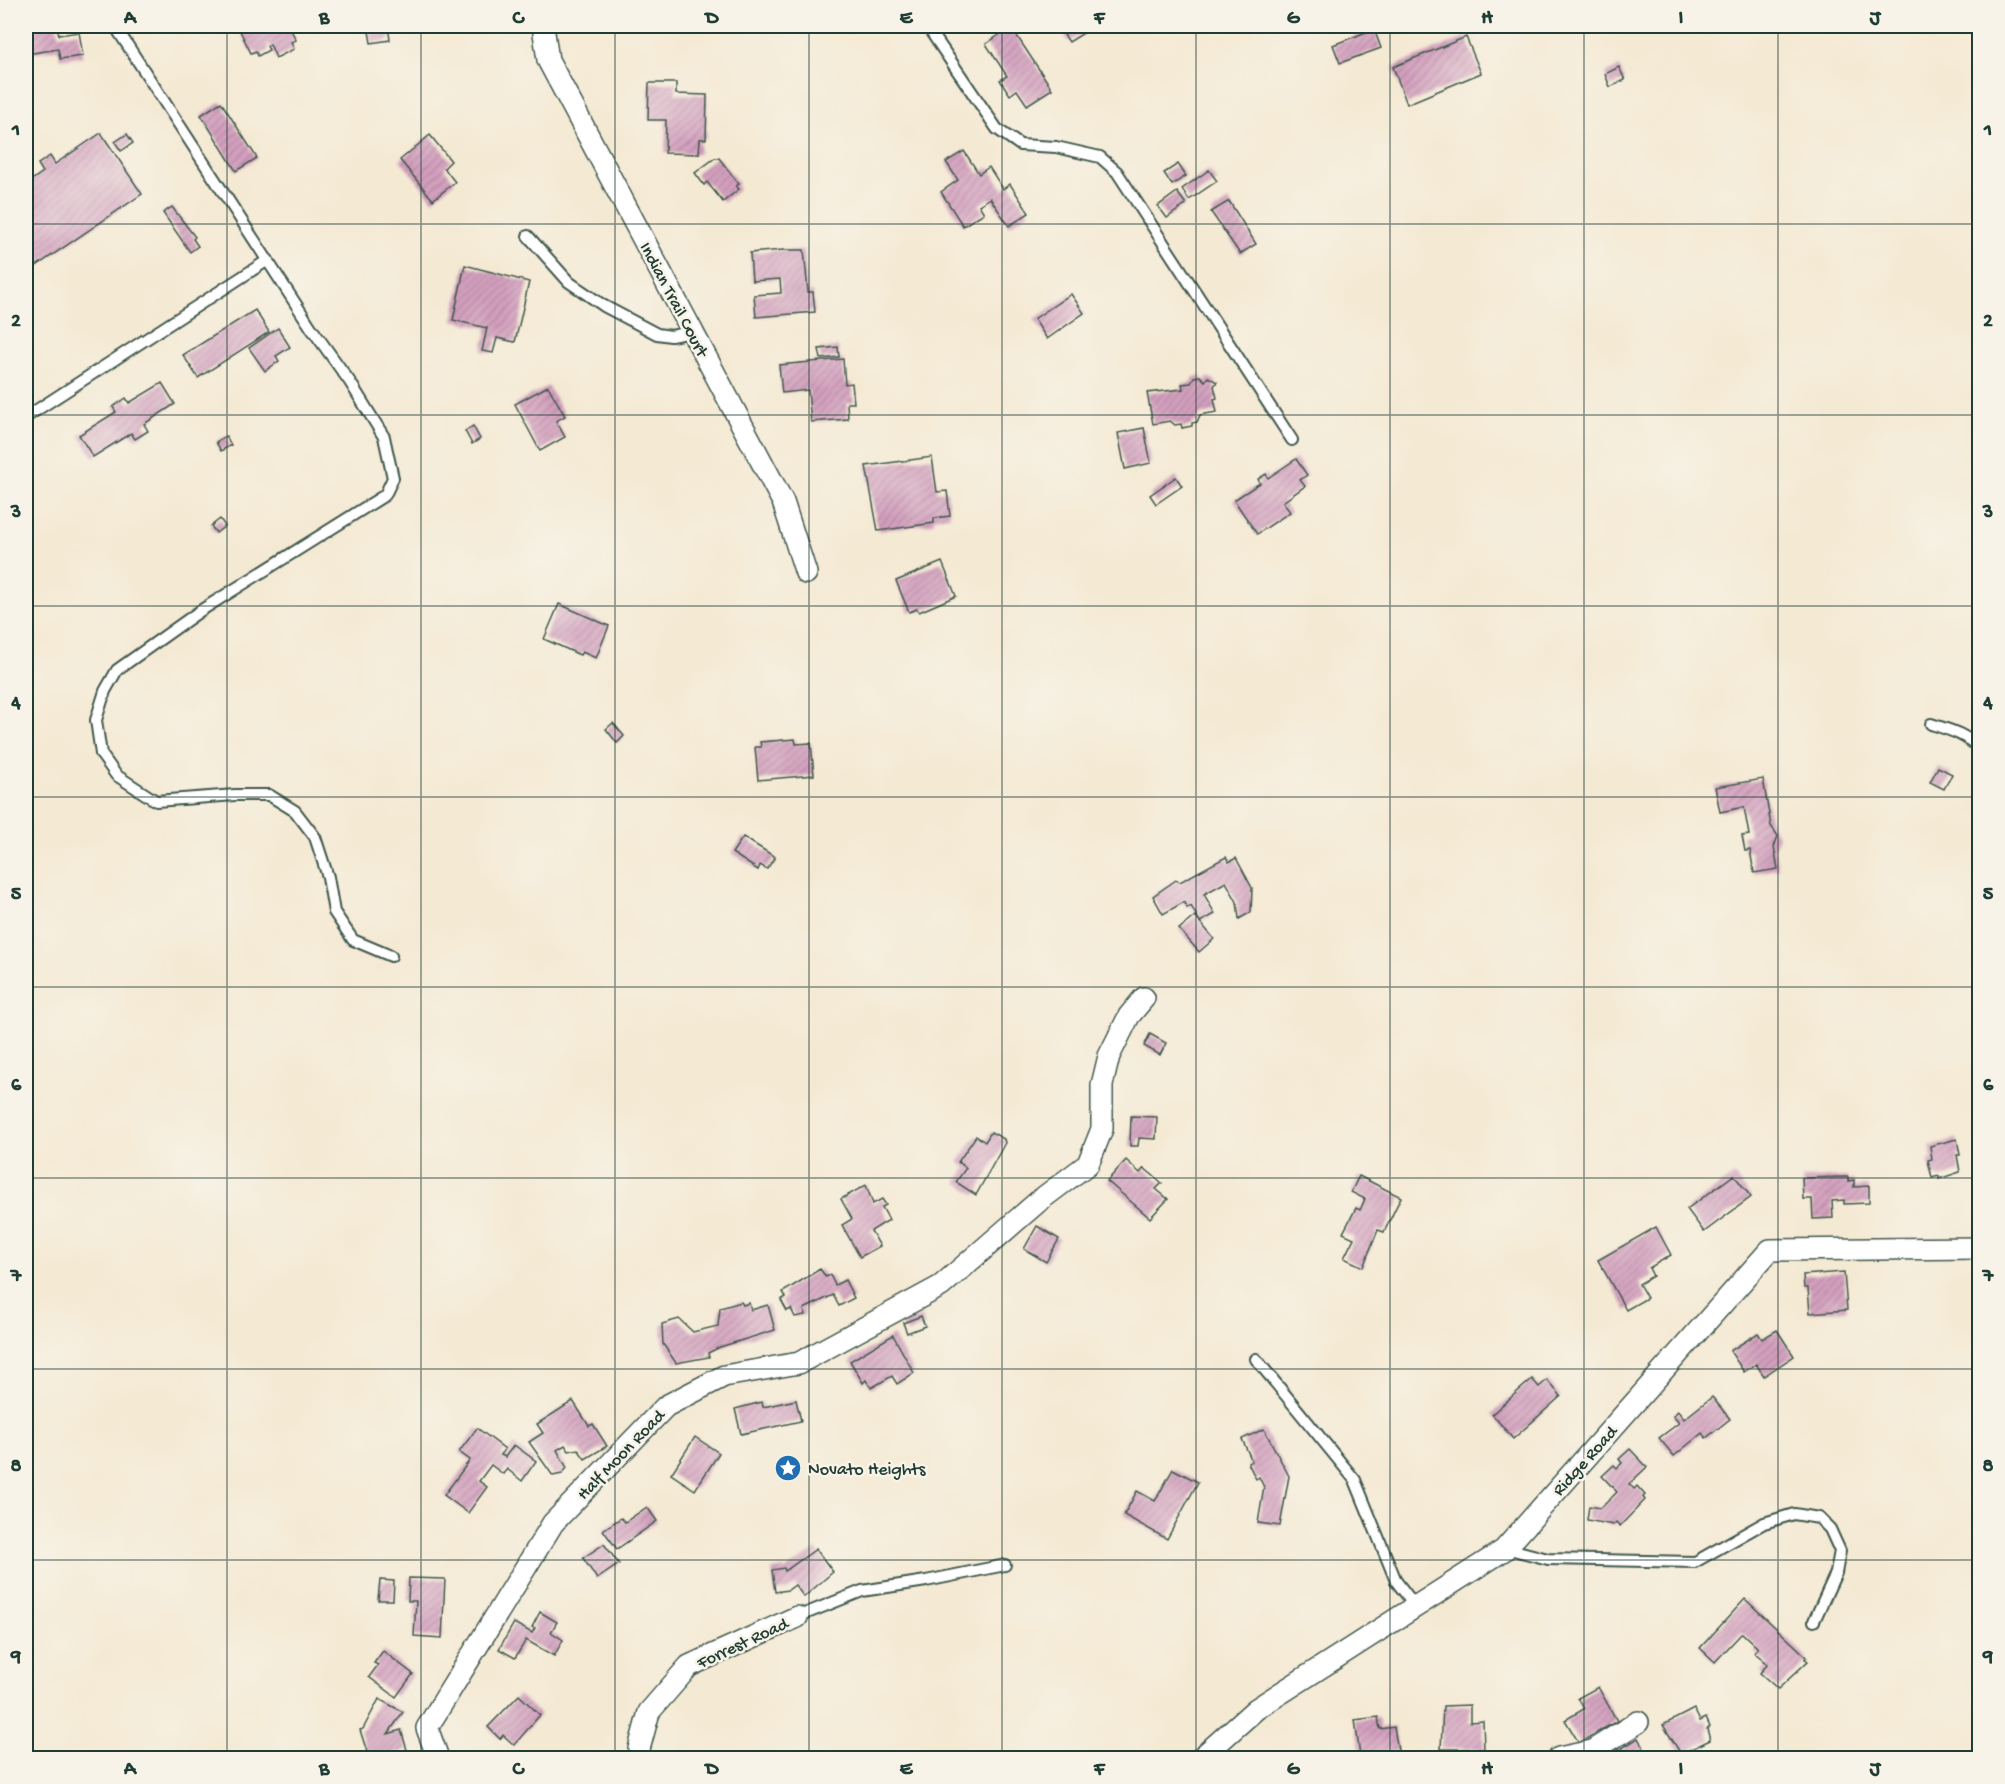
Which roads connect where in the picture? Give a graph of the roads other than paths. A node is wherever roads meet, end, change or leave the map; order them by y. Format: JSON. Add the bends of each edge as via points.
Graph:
{"nodes":[{"id":1,"x":115,"y":26,"type":"edge"},
{"id":2,"x":543,"y":26,"type":"edge"},
{"id":3,"x":927,"y":26,"type":"edge"},
{"id":4,"x":528,"y":236,"type":"dead end"},
{"id":5,"x":268,"y":260,"type":"junction"},
{"id":6,"x":692,"y":332,"type":"junction"},
{"id":7,"x":26,"y":417,"type":"edge"},
{"id":8,"x":1292,"y":440,"type":"dead end"},
{"id":9,"x":806,"y":573,"type":"dead end"},
{"id":10,"x":1931,"y":724,"type":"dead end"},
{"id":11,"x":1980,"y":751,"type":"edge"},
{"id":12,"x":391,"y":956,"type":"dead end"},
{"id":13,"x":1144,"y":998,"type":"dead end"},
{"id":14,"x":1980,"y":1248,"type":"edge"},
{"id":15,"x":1256,"y":1359,"type":"dead end"},
{"id":16,"x":1506,"y":1548,"type":"junction"},
{"id":17,"x":1005,"y":1564,"type":"dead end"},
{"id":18,"x":1416,"y":1607,"type":"junction"},
{"id":19,"x":796,"y":1617,"type":"joint"},
{"id":20,"x":1814,"y":1621,"type":"dead end"},
{"id":21,"x":1638,"y":1722,"type":"dead end"},
{"id":22,"x":438,"y":1758,"type":"edge"},
{"id":23,"x":640,"y":1758,"type":"edge"},
{"id":24,"x":1201,"y":1758,"type":"edge"},
{"id":25,"x":1559,"y":1758,"type":"edge"}],
"edges":[{"from":1,"to":5,"type":"lane"},
{"from":2,"to":6,"type":"street","name":"Indian Trail Court","via":[[548,60]]},
{"from":3,"to":8,"type":"lane","via":[[997,129],[1020,145],[1056,147],[1100,157],[1117,172]]},
{"from":4,"to":6,"type":"lane","via":[[569,282],[604,306],[657,334]]},
{"from":5,"to":7,"type":"lane"},
{"from":5,"to":12,"type":"lane","via":[[384,437],[393,478],[385,495],[210,604],[117,670],[96,720],[101,754],[116,776],[156,801],[269,795],[295,811],[315,837],[334,912],[353,940]]},
{"from":6,"to":9,"type":"street","name":"Indian Trail Court","via":[[783,502]]},
{"from":10,"to":11,"type":"lane","via":[[1954,732]]},
{"from":13,"to":22,"type":"street","name":"Half Moon Road","via":[[1129,1016],[1109,1056],[1102,1085],[1102,1129],[1088,1164],[1040,1200],[942,1287],[799,1363],[724,1376],[666,1406],[553,1523],[427,1728]]},
{"from":14,"to":16,"type":"street","name":"Ridge Road","via":[[1770,1250]]},
{"from":15,"to":18,"type":"lane","via":[[1355,1480],[1396,1581]]},
{"from":16,"to":18,"type":"street","name":"Ridge Road"},
{"from":16,"to":20,"type":"lane","via":[[1548,1559],[1695,1562],[1764,1523],[1794,1514],[1819,1518],[1830,1529],[1840,1551],[1836,1573]]},
{"from":17,"to":19,"type":"lane","via":[[862,1591]]},
{"from":18,"to":24,"type":"street","name":"Ridge Road","via":[[1256,1709]]},
{"from":19,"to":23,"type":"street","name":"Forrest Road","via":[[689,1666],[649,1712]]},
{"from":21,"to":25,"type":"street","via":[[1592,1751]]}]}
